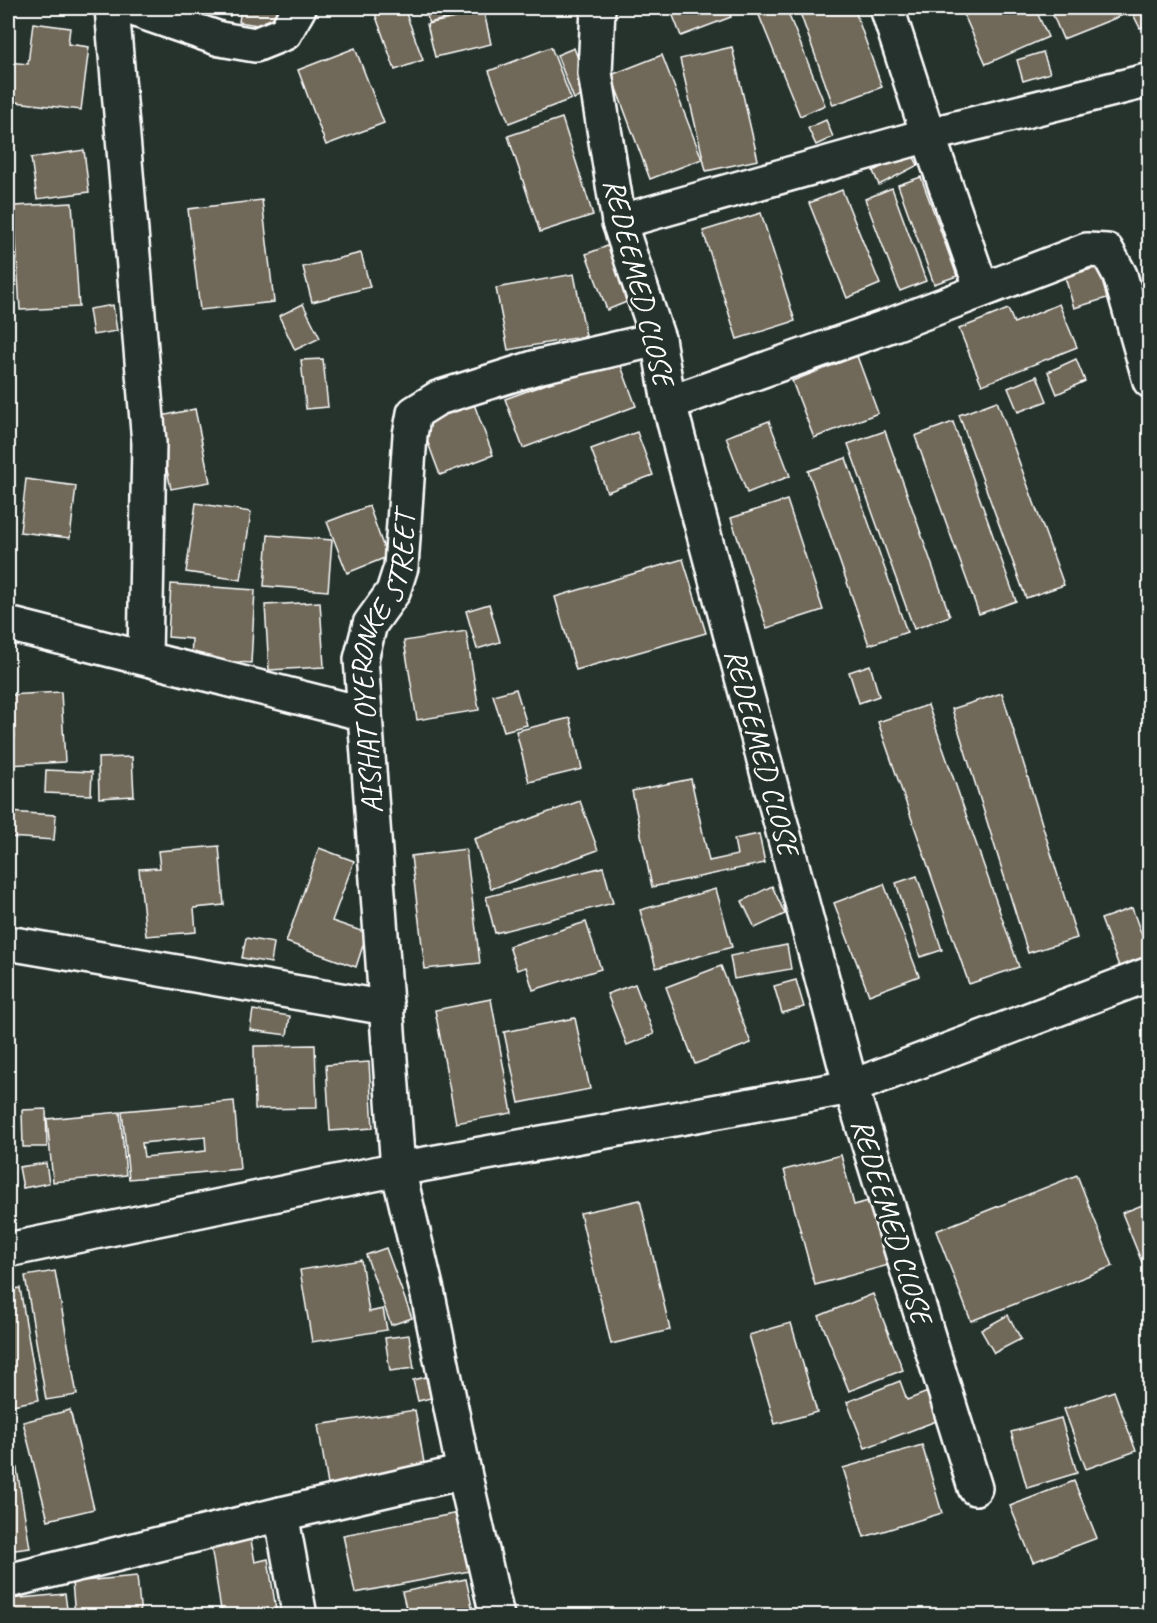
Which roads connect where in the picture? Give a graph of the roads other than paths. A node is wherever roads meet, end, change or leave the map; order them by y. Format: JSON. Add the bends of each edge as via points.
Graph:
{"nodes":[{"id":1,"x":112,"y":8,"type":"edge"},
{"id":2,"x":130,"y":8,"type":"edge"},
{"id":3,"x":299,"y":8,"type":"edge"},
{"id":4,"x":598,"y":8,"type":"edge"},
{"id":5,"x":887,"y":8,"type":"edge"},
{"id":6,"x":1149,"y":80,"type":"edge"},
{"id":7,"x":928,"y":135,"type":"junction"},
{"id":8,"x":619,"y":222,"type":"junction"},
{"id":9,"x":982,"y":290,"type":"junction"},
{"id":10,"x":658,"y":339,"type":"junction"},
{"id":11,"x":1149,"y":381,"type":"edge"},
{"id":12,"x":669,"y":403,"type":"junction"},
{"id":13,"x":8,"y":624,"type":"edge"},
{"id":14,"x":145,"y":658,"type":"junction"},
{"id":15,"x":365,"y":714,"type":"junction"},
{"id":16,"x":8,"y":943,"type":"edge"},
{"id":17,"x":1149,"y":976,"type":"edge"},
{"id":18,"x":387,"y":1008,"type":"junction"},
{"id":19,"x":851,"y":1087,"type":"junction"},
{"id":20,"x":398,"y":1169,"type":"junction"},
{"id":21,"x":8,"y":1250,"type":"edge"},
{"id":22,"x":464,"y":1472,"type":"junction"},
{"id":23,"x":975,"y":1488,"type":"dead end"},
{"id":24,"x":281,"y":1514,"type":"junction"},
{"id":25,"x":8,"y":1581,"type":"edge"},
{"id":26,"x":300,"y":1616,"type":"edge"},
{"id":27,"x":497,"y":1616,"type":"edge"}],
"edges":[{"from":1,"to":14,"type":"street","via":[[149,443]]},
{"from":2,"to":3,"type":"street","via":[[220,39],[255,45],[285,33]]},
{"from":4,"to":8,"type":"street","name":"REDEEMED CLOSE","via":[[595,73]]},
{"from":5,"to":7,"type":"street"},
{"from":6,"to":7,"type":"street"},
{"from":7,"to":8,"type":"street"},
{"from":7,"to":9,"type":"street"},
{"from":8,"to":10,"type":"street","name":"REDEEMED CLOSE"},
{"from":9,"to":11,"type":"street","via":[[1087,250],[1107,251],[1120,275]]},
{"from":9,"to":12,"type":"street"},
{"from":10,"to":12,"type":"street","name":"REDEEMED CLOSE"},
{"from":10,"to":15,"type":"street","name":"AISHAT OYERONKE STREET","via":[[537,367],[438,398],[414,413],[401,567],[393,592],[370,624],[361,659]]},
{"from":12,"to":19,"type":"street","name":"REDEEMED CLOSE"},
{"from":13,"to":14,"type":"street"},
{"from":14,"to":15,"type":"street"},
{"from":15,"to":18,"type":"street","name":"AISHAT OYERONKE STREET"},
{"from":16,"to":18,"type":"street"},
{"from":17,"to":19,"type":"street"},
{"from":18,"to":20,"type":"street","name":"AISHAT OYERONKE STREET"},
{"from":19,"to":20,"type":"street"},
{"from":19,"to":23,"type":"street","name":"REDEEMED CLOSE"},
{"from":20,"to":21,"type":"street"},
{"from":20,"to":22,"type":"street","name":"AISHAT OYERONKE STREET"},
{"from":22,"to":24,"type":"street"},
{"from":22,"to":27,"type":"street","name":"AISHAT OYERONKE STREET"},
{"from":24,"to":25,"type":"street"},
{"from":24,"to":26,"type":"street"}]}
